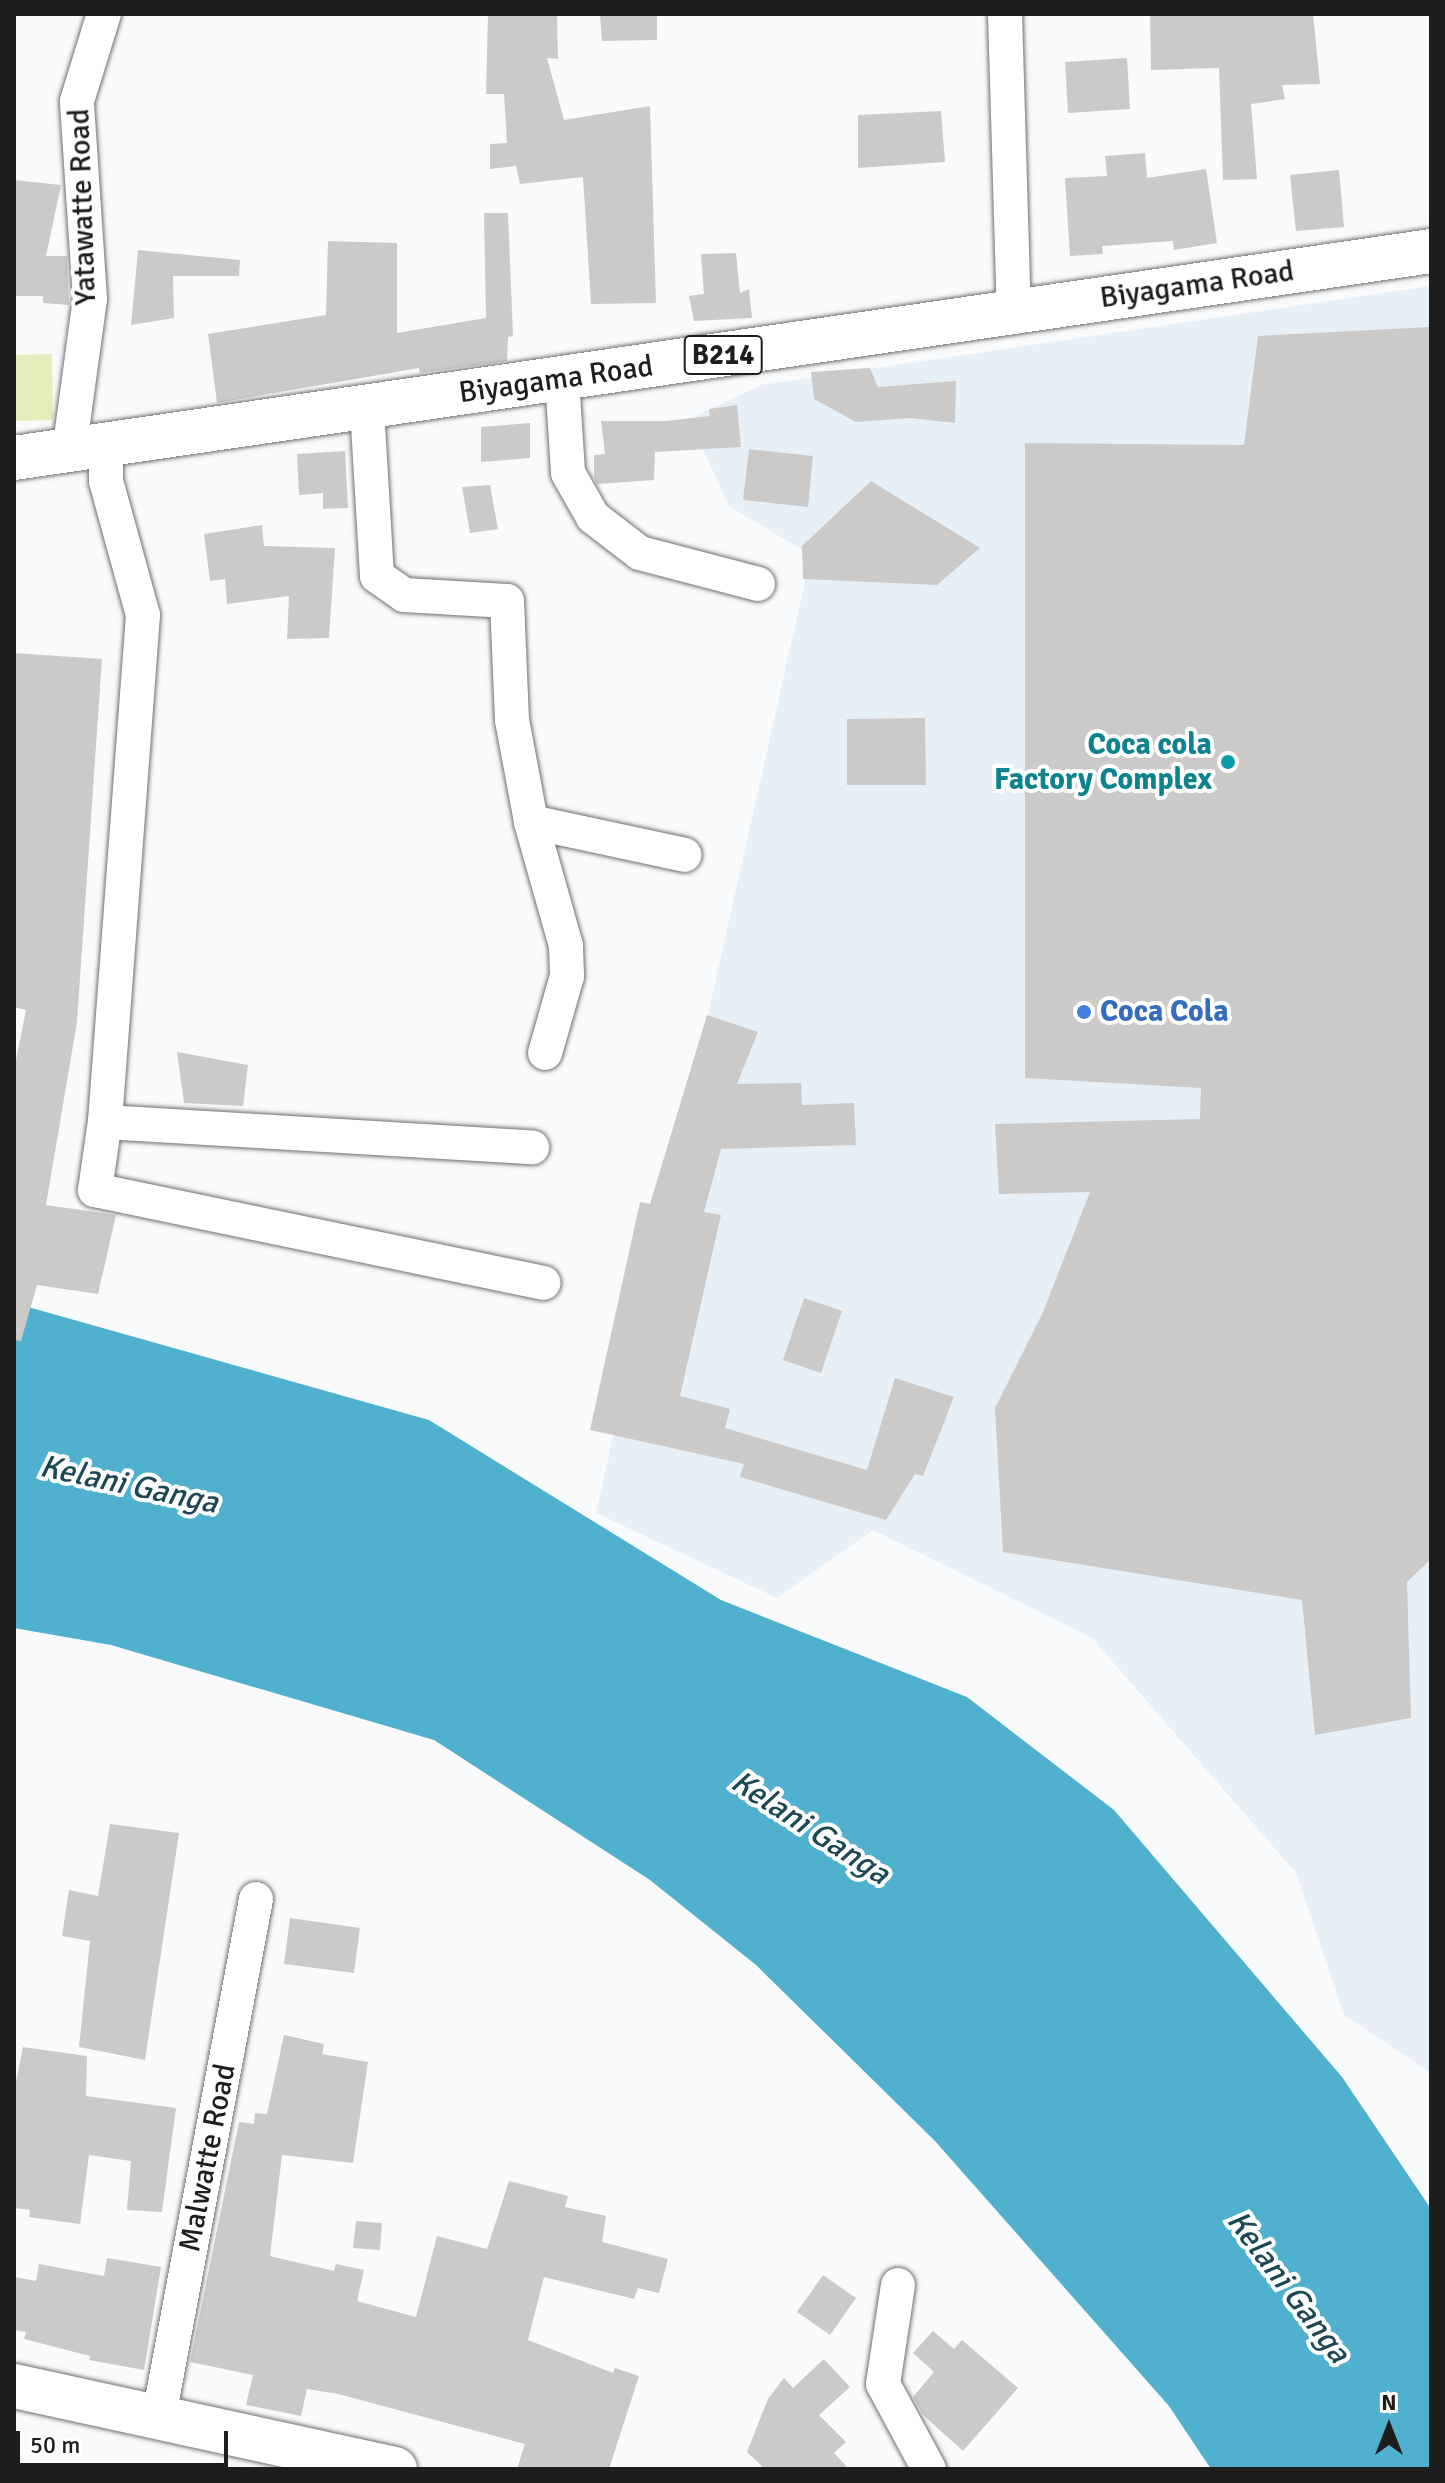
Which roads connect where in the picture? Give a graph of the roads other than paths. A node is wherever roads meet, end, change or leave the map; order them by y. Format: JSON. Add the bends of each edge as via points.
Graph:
{"nodes":[{"id":1,"x":104,"y":14,"type":"edge"},
{"id":2,"x":1005,"y":14,"type":"edge"},
{"id":3,"x":1431,"y":251,"type":"edge"},
{"id":4,"x":1014,"y":312,"type":"junction"},
{"id":5,"x":562,"y":379,"type":"junction"},
{"id":6,"x":367,"y":408,"type":"junction"},
{"id":7,"x":88,"y":449,"type":"junction"},
{"id":8,"x":14,"y":458,"type":"edge"},
{"id":9,"x":758,"y":584,"type":"dead end"},
{"id":10,"x":531,"y":822,"type":"junction"},
{"id":11,"x":685,"y":855,"type":"dead end"},
{"id":12,"x":545,"y":1053,"type":"dead end"},
{"id":13,"x":106,"y":1114,"type":"junction"},
{"id":14,"x":532,"y":1147,"type":"dead end"},
{"id":15,"x":543,"y":1283,"type":"dead end"},
{"id":16,"x":256,"y":1899,"type":"dead end"},
{"id":17,"x":898,"y":2285,"type":"dead end"},
{"id":18,"x":14,"y":2386,"type":"edge"},
{"id":19,"x":159,"y":2416,"type":"junction"},
{"id":20,"x":395,"y":2469,"type":"edge"},
{"id":21,"x":929,"y":2469,"type":"edge"}],
"edges":[{"from":1,"to":7,"type":"street","name":"Yatawatte Road","via":[[77,101],[90,299]]},
{"from":2,"to":4,"type":"street"},
{"from":3,"to":4,"type":"main road","name":"Biyagama Road","number":"B214"},
{"from":4,"to":5,"type":"main road","name":"Biyagama Road","number":"B214"},
{"from":5,"to":6,"type":"main road","name":"Biyagama Road","number":"B214"},
{"from":5,"to":9,"type":"street","via":[[568,473],[593,517],[640,553]]},
{"from":6,"to":7,"type":"main road","name":"Biyagama Road","number":"B214"},
{"from":6,"to":10,"type":"street","via":[[377,576],[404,595],[507,601],[512,720]]},
{"from":7,"to":8,"type":"main road","name":"Biyagama Road","number":"B214"},
{"from":7,"to":13,"type":"street","name":"Yatawatte Road","via":[[106,481],[143,615]]},
{"from":10,"to":11,"type":"street"},
{"from":10,"to":12,"type":"street","via":[[566,946],[567,976]]},
{"from":13,"to":14,"type":"street","via":[[105,1122]]},
{"from":13,"to":15,"type":"street","name":"Yatawatte Road","via":[[95,1190]]},
{"from":16,"to":19,"type":"street","name":"Malwatte Road"},
{"from":17,"to":21,"type":"street","via":[[883,2384]]},
{"from":18,"to":19,"type":"main road"},
{"from":19,"to":20,"type":"main road"}]}
